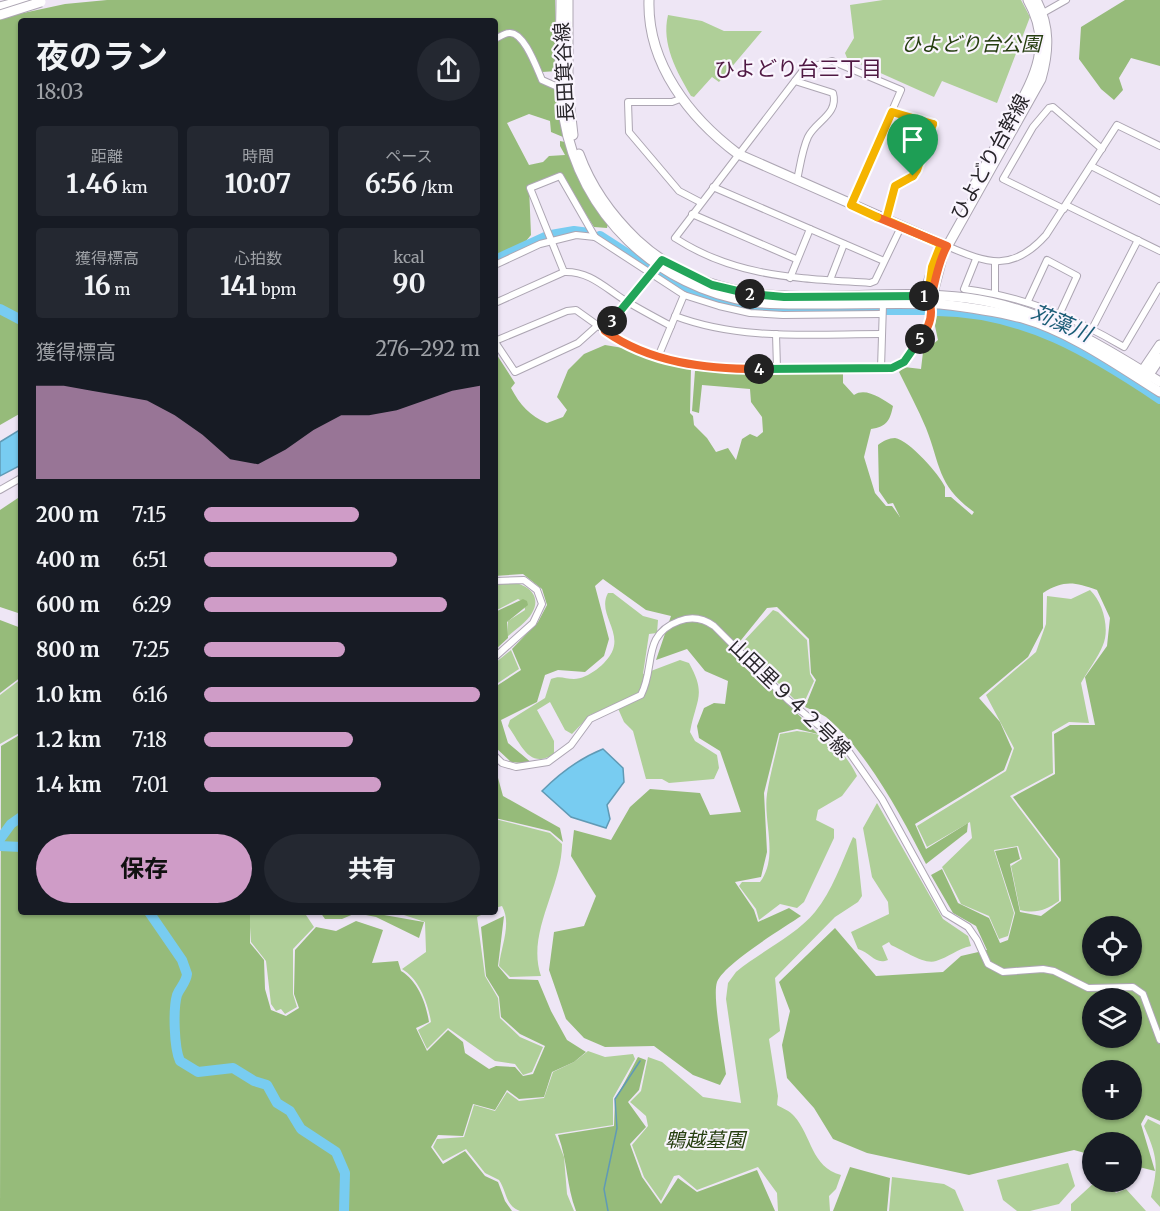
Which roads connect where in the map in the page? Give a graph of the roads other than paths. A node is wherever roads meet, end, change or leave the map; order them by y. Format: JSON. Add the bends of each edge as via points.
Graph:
{"nodes":[{"id":1,"x":10,"y":0,"type":"edge"},
{"id":2,"x":25,"y":0,"type":"edge"},
{"id":3,"x":561,"y":0,"type":"edge"},
{"id":4,"x":568,"y":0,"type":"edge"},
{"id":5,"x":649,"y":0,"type":"edge"},
{"id":6,"x":1028,"y":0,"type":"edge"},
{"id":7,"x":1036,"y":0,"type":"edge"},
{"id":8,"x":1066,"y":0,"type":"edge"},
{"id":9,"x":46,"y":1,"type":"edge"},
{"id":10,"x":0,"y":5,"type":"edge"},
{"id":11,"x":1043,"y":13,"type":"junction"},
{"id":12,"x":0,"y":15,"type":"edge"},
{"id":13,"x":498,"y":38,"type":"edge"},
{"id":14,"x":795,"y":81,"type":"junction"},
{"id":15,"x":560,"y":88,"type":"junction"},
{"id":16,"x":681,"y":99,"type":"junction"},
{"id":17,"x":892,"y":112,"type":"junction"},
{"id":18,"x":1160,"y":146,"type":"edge"},
{"id":19,"x":1102,"y":149,"type":"junction"},
{"id":20,"x":738,"y":154,"type":"junction"},
{"id":21,"x":1091,"y":166,"type":"junction"},
{"id":22,"x":796,"y":180,"type":"junction"},
{"id":23,"x":713,"y":187,"type":"junction"},
{"id":24,"x":1160,"y":201,"type":"edge"},
{"id":25,"x":700,"y":202,"type":"junction"},
{"id":26,"x":851,"y":205,"type":"junction"},
{"id":27,"x":1065,"y":207,"type":"junction"},
{"id":28,"x":692,"y":214,"type":"junction"},
{"id":29,"x":886,"y":220,"type":"junction"},
{"id":30,"x":901,"y":227,"type":"junction"},
{"id":31,"x":810,"y":229,"type":"junction"},
{"id":32,"x":596,"y":237,"type":"junction"},
{"id":33,"x":1138,"y":240,"type":"junction"},
{"id":34,"x":549,"y":241,"type":"junction"},
{"id":35,"x":844,"y":244,"type":"junction"},
{"id":36,"x":944,"y":245,"type":"junction"},
{"id":37,"x":1160,"y":251,"type":"edge"},
{"id":38,"x":796,"y":259,"type":"junction"},
{"id":39,"x":976,"y":259,"type":"junction"},
{"id":40,"x":884,"y":261,"type":"junction"},
{"id":41,"x":659,"y":262,"type":"junction"},
{"id":42,"x":995,"y":262,"type":"junction"},
{"id":43,"x":498,"y":264,"type":"edge"},
{"id":44,"x":564,"y":272,"type":"junction"},
{"id":45,"x":649,"y":273,"type":"junction"},
{"id":46,"x":790,"y":278,"type":"junction"},
{"id":47,"x":830,"y":280,"type":"junction"},
{"id":48,"x":1160,"y":286,"type":"edge"},
{"id":49,"x":995,"y":293,"type":"junction"},
{"id":50,"x":684,"y":295,"type":"junction"},
{"id":51,"x":930,"y":298,"type":"junction"},
{"id":52,"x":1028,"y":301,"type":"junction"},
{"id":53,"x":498,"y":302,"type":"edge"},
{"id":54,"x":627,"y":302,"type":"junction"},
{"id":55,"x":883,"y":309,"type":"junction"},
{"id":56,"x":1060,"y":313,"type":"junction"},
{"id":57,"x":675,"y":315,"type":"junction"},
{"id":58,"x":597,"y":326,"type":"junction"},
{"id":59,"x":671,"y":326,"type":"junction"},
{"id":60,"x":1092,"y":328,"type":"junction"},
{"id":61,"x":605,"y":331,"type":"junction"},
{"id":62,"x":776,"y":334,"type":"junction"},
{"id":63,"x":882,"y":334,"type":"junction"},
{"id":64,"x":498,"y":341,"type":"edge"},
{"id":65,"x":1160,"y":345,"type":"edge"},
{"id":66,"x":498,"y":346,"type":"edge"},
{"id":67,"x":658,"y":357,"type":"junction"},
{"id":68,"x":1160,"y":358,"type":"edge"},
{"id":69,"x":777,"y":368,"type":"junction"},
{"id":70,"x":881,"y":368,"type":"junction"},
{"id":71,"x":1143,"y":377,"type":"junction"},
{"id":72,"x":1160,"y":382,"type":"edge"},
{"id":73,"x":1160,"y":392,"type":"edge"},
{"id":74,"x":18,"y":480,"type":"edge"},
{"id":75,"x":0,"y":490,"type":"edge"},
{"id":76,"x":498,"y":581,"type":"edge"},
{"id":77,"x":498,"y":654,"type":"edge"},
{"id":78,"x":498,"y":759,"type":"edge"},
{"id":79,"x":1160,"y":1040,"type":"edge"}],
"edges":[{"from":1,"to":10,"type":"street"},
{"from":2,"to":10,"type":"street"},
{"from":3,"to":15,"type":"street","name":"長田箕谷線"},
{"from":4,"to":41,"type":"street","name":"長田箕谷線","via":[[568,91],[574,141],[605,204]]},
{"from":5,"to":16,"type":"street","via":[[665,70]]},
{"from":6,"to":36,"type":"street","name":"ひよどり台幹線","via":[[1041,36],[1035,76]]},
{"from":7,"to":11,"type":"street","name":"ひよどり台幹線"},
{"from":8,"to":11,"type":"street"},
{"from":9,"to":12,"type":"street","bridge":true},
{"from":11,"to":36,"type":"street","name":"ひよどり台幹線","via":[[1047,49],[1041,79]]},
{"from":13,"to":15,"type":"street","via":[[515,34],[524,43],[542,80]]},
{"from":14,"to":17,"type":"street","via":[[804,69],[832,61],[902,90]]},
{"from":14,"to":20,"type":"street"},
{"from":14,"to":22,"type":"street","via":[[833,93],[835,99],[827,117],[808,136]]},
{"from":15,"to":41,"type":"street","name":"長田箕谷線","via":[[567,134],[585,184],[625,238]]},
{"from":16,"to":20,"type":"street","via":[[712,134]]},
{"from":16,"to":25,"type":"street","via":[[628,102],[629,132],[679,191]]},
{"from":17,"to":26,"type":"street"},
{"from":17,"to":29,"type":"street","via":[[931,122],[933,128],[917,170],[895,186]]},
{"from":18,"to":19,"type":"street","via":[[1117,125]]},
{"from":19,"to":21,"type":"street"},
{"from":19,"to":27,"type":"street","via":[[1053,107],[1033,127],[1003,179]]},
{"from":20,"to":22,"type":"street"},
{"from":20,"to":23,"type":"street"},
{"from":21,"to":24,"type":"street"},
{"from":21,"to":27,"type":"street"},
{"from":22,"to":26,"type":"street"},
{"from":23,"to":25,"type":"street"},
{"from":23,"to":31,"type":"street"},
{"from":25,"to":28,"type":"street"},
{"from":26,"to":29,"type":"street"},
{"from":27,"to":33,"type":"street"},
{"from":27,"to":42,"type":"street","via":[[1036,246],[1020,257]]},
{"from":28,"to":38,"type":"street"},
{"from":28,"to":46,"type":"street","via":[[675,238],[728,265]]},
{"from":29,"to":30,"type":"street"},
{"from":30,"to":36,"type":"street"},
{"from":30,"to":40,"type":"street"},
{"from":31,"to":35,"type":"street"},
{"from":31,"to":38,"type":"street"},
{"from":32,"to":34,"type":"street","via":[[570,235]]},
{"from":32,"to":34,"type":"street","via":[[560,176],[530,188]]},
{"from":32,"to":45,"type":"street"},
{"from":33,"to":37,"type":"street"},
{"from":33,"to":60,"type":"street"},
{"from":34,"to":43,"type":"street"},
{"from":34,"to":44,"type":"street"},
{"from":35,"to":40,"type":"street"},
{"from":35,"to":47,"type":"street"},
{"from":36,"to":39,"type":"street"},
{"from":36,"to":51,"type":"street","name":"ひよどり台幹線"},
{"from":38,"to":46,"type":"street"},
{"from":39,"to":42,"type":"street"},
{"from":39,"to":49,"type":"street","via":[[964,289]]},
{"from":40,"to":47,"type":"street","via":[[875,281],[870,283]]},
{"from":41,"to":45,"type":"street"},
{"from":41,"to":51,"type":"street","name":"長田箕谷線","via":[[712,285],[756,295]]},
{"from":41,"to":55,"type":"street","name":"長田箕谷線","via":[[709,291],[755,302]]},
{"from":42,"to":49,"type":"street"},
{"from":44,"to":53,"type":"street"},
{"from":44,"to":54,"type":"street","via":[[591,276]]},
{"from":45,"to":50,"type":"street"},
{"from":45,"to":54,"type":"street"},
{"from":46,"to":47,"type":"street"},
{"from":48,"to":60,"type":"street","via":[[1124,347]]},
{"from":49,"to":52,"type":"street"},
{"from":50,"to":55,"type":"street","via":[[750,313]]},
{"from":50,"to":57,"type":"street"},
{"from":51,"to":55,"type":"street","name":"長田箕谷線"},
{"from":51,"to":70,"type":"street","via":[[928,328],[904,362]]},
{"from":51,"to":71,"type":"street","name":"長田箕谷線","via":[[968,298],[1025,310],[1072,329]]},
{"from":52,"to":56,"type":"street"},
{"from":52,"to":56,"type":"street","via":[[1047,260],[1077,276]]},
{"from":54,"to":59,"type":"street"},
{"from":54,"to":61,"type":"street"},
{"from":55,"to":63,"type":"street"},
{"from":56,"to":60,"type":"street"},
{"from":57,"to":59,"type":"street"},
{"from":57,"to":62,"type":"street","via":[[724,330]]},
{"from":58,"to":61,"type":"street"},
{"from":58,"to":64,"type":"street","via":[[576,310],[567,311]]},
{"from":58,"to":66,"type":"street","via":[[578,343],[515,372]]},
{"from":59,"to":67,"type":"street"},
{"from":61,"to":67,"type":"street"},
{"from":62,"to":63,"type":"street"},
{"from":62,"to":69,"type":"street"},
{"from":63,"to":70,"type":"street"},
{"from":65,"to":71,"type":"street"},
{"from":67,"to":69,"type":"street","via":[[718,369]]},
{"from":68,"to":71,"type":"street"},
{"from":69,"to":70,"type":"street"},
{"from":71,"to":72,"type":"street","name":"長田箕谷線"},
{"from":71,"to":73,"type":"street","name":"長田箕谷線"},
{"from":74,"to":75,"type":"street"},
{"from":76,"to":77,"type":"street","via":[[524,580],[537,590],[542,604],[533,623]]},
{"from":78,"to":79,"type":"street","name":"山田里９４２号線","via":[[516,767],[540,765],[559,756],[590,719],[641,695],[658,634],[680,621],[704,619],[788,700],[847,749],[882,799],[945,913],[968,927],[988,964],[1003,972],[1054,971],[1088,988],[1133,987],[1143,994]]}]}
